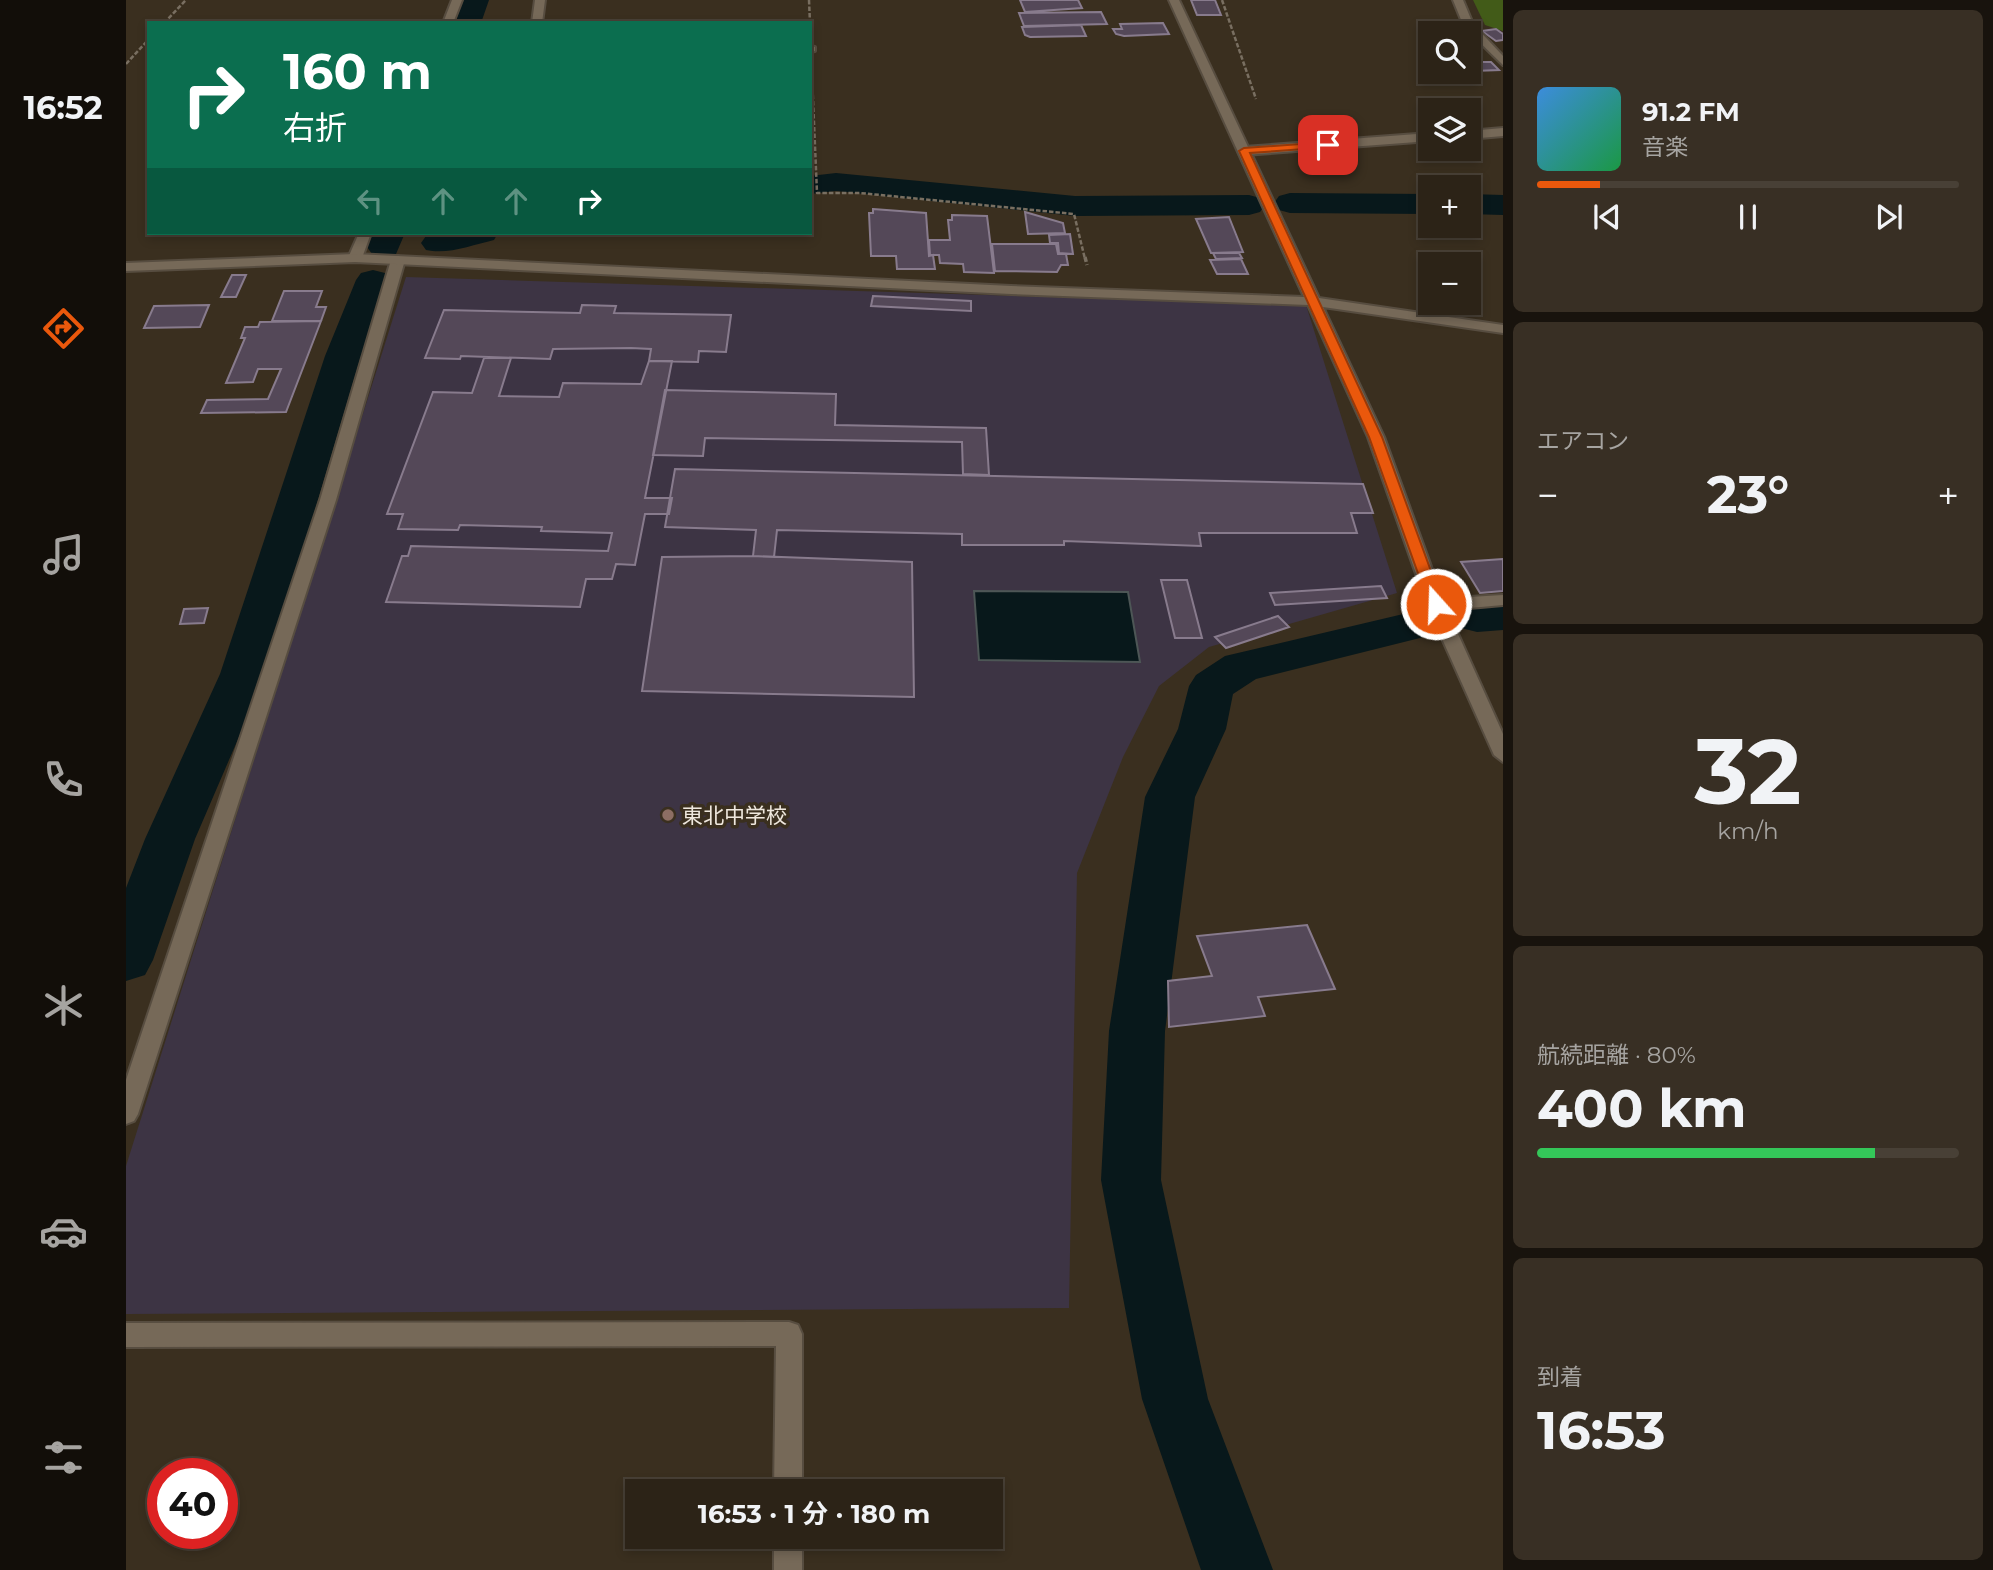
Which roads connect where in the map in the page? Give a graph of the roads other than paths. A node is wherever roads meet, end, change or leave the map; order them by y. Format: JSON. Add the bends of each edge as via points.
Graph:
{"nodes":[{"id":1,"x":457,"y":0,"type":"edge"},
{"id":2,"x":540,"y":0,"type":"edge"},
{"id":3,"x":1174,"y":0,"type":"edge"},
{"id":4,"x":1458,"y":0,"type":"edge"},
{"id":5,"x":449,"y":21,"type":"edge"},
{"id":6,"x":537,"y":21,"type":"edge"},
{"id":7,"x":1483,"y":41,"type":"junction"},
{"id":8,"x":1503,"y":42,"type":"edge"},
{"id":9,"x":1503,"y":62,"type":"edge"},
{"id":10,"x":1503,"y":132,"type":"edge"},
{"id":11,"x":1481,"y":134,"type":"edge"},
{"id":12,"x":1418,"y":139,"type":"edge"},
{"id":13,"x":1244,"y":151,"type":"junction"},
{"id":14,"x":364,"y":235,"type":"edge"},
{"id":15,"x":355,"y":258,"type":"junction"},
{"id":16,"x":398,"y":260,"type":"junction"},
{"id":17,"x":126,"y":267,"type":"edge"},
{"id":18,"x":1312,"y":301,"type":"junction"},
{"id":19,"x":1503,"y":329,"type":"edge"},
{"id":20,"x":1503,"y":600,"type":"edge"},
{"id":21,"x":1436,"y":604,"type":"junction"},
{"id":22,"x":1503,"y":755,"type":"edge"},
{"id":23,"x":126,"y":1114,"type":"edge"},
{"id":24,"x":126,"y":1335,"type":"edge"},
{"id":25,"x":788,"y":1479,"type":"edge"},
{"id":26,"x":788,"y":1549,"type":"edge"},
{"id":27,"x":788,"y":1570,"type":"edge"}],
"edges":[{"from":1,"to":5,"type":"street"},
{"from":2,"to":6,"type":"street"},
{"from":3,"to":13,"type":"street"},
{"from":4,"to":7,"type":"street","via":[[1468,25]]},
{"from":7,"to":8,"type":"street"},
{"from":7,"to":9,"type":"street"},
{"from":10,"to":11,"type":"street"},
{"from":12,"to":13,"type":"street"},
{"from":13,"to":18,"type":"street"},
{"from":14,"to":15,"type":"street"},
{"from":15,"to":16,"type":"street"},
{"from":15,"to":17,"type":"street"},
{"from":16,"to":18,"type":"street"},
{"from":16,"to":23,"type":"street","via":[[328,500]]},
{"from":18,"to":19,"type":"street"},
{"from":18,"to":21,"type":"street","via":[[1376,437]]},
{"from":20,"to":21,"type":"street"},
{"from":21,"to":22,"type":"street"},
{"from":24,"to":25,"type":"street","via":[[789,1334]]},
{"from":26,"to":27,"type":"street"}]}
